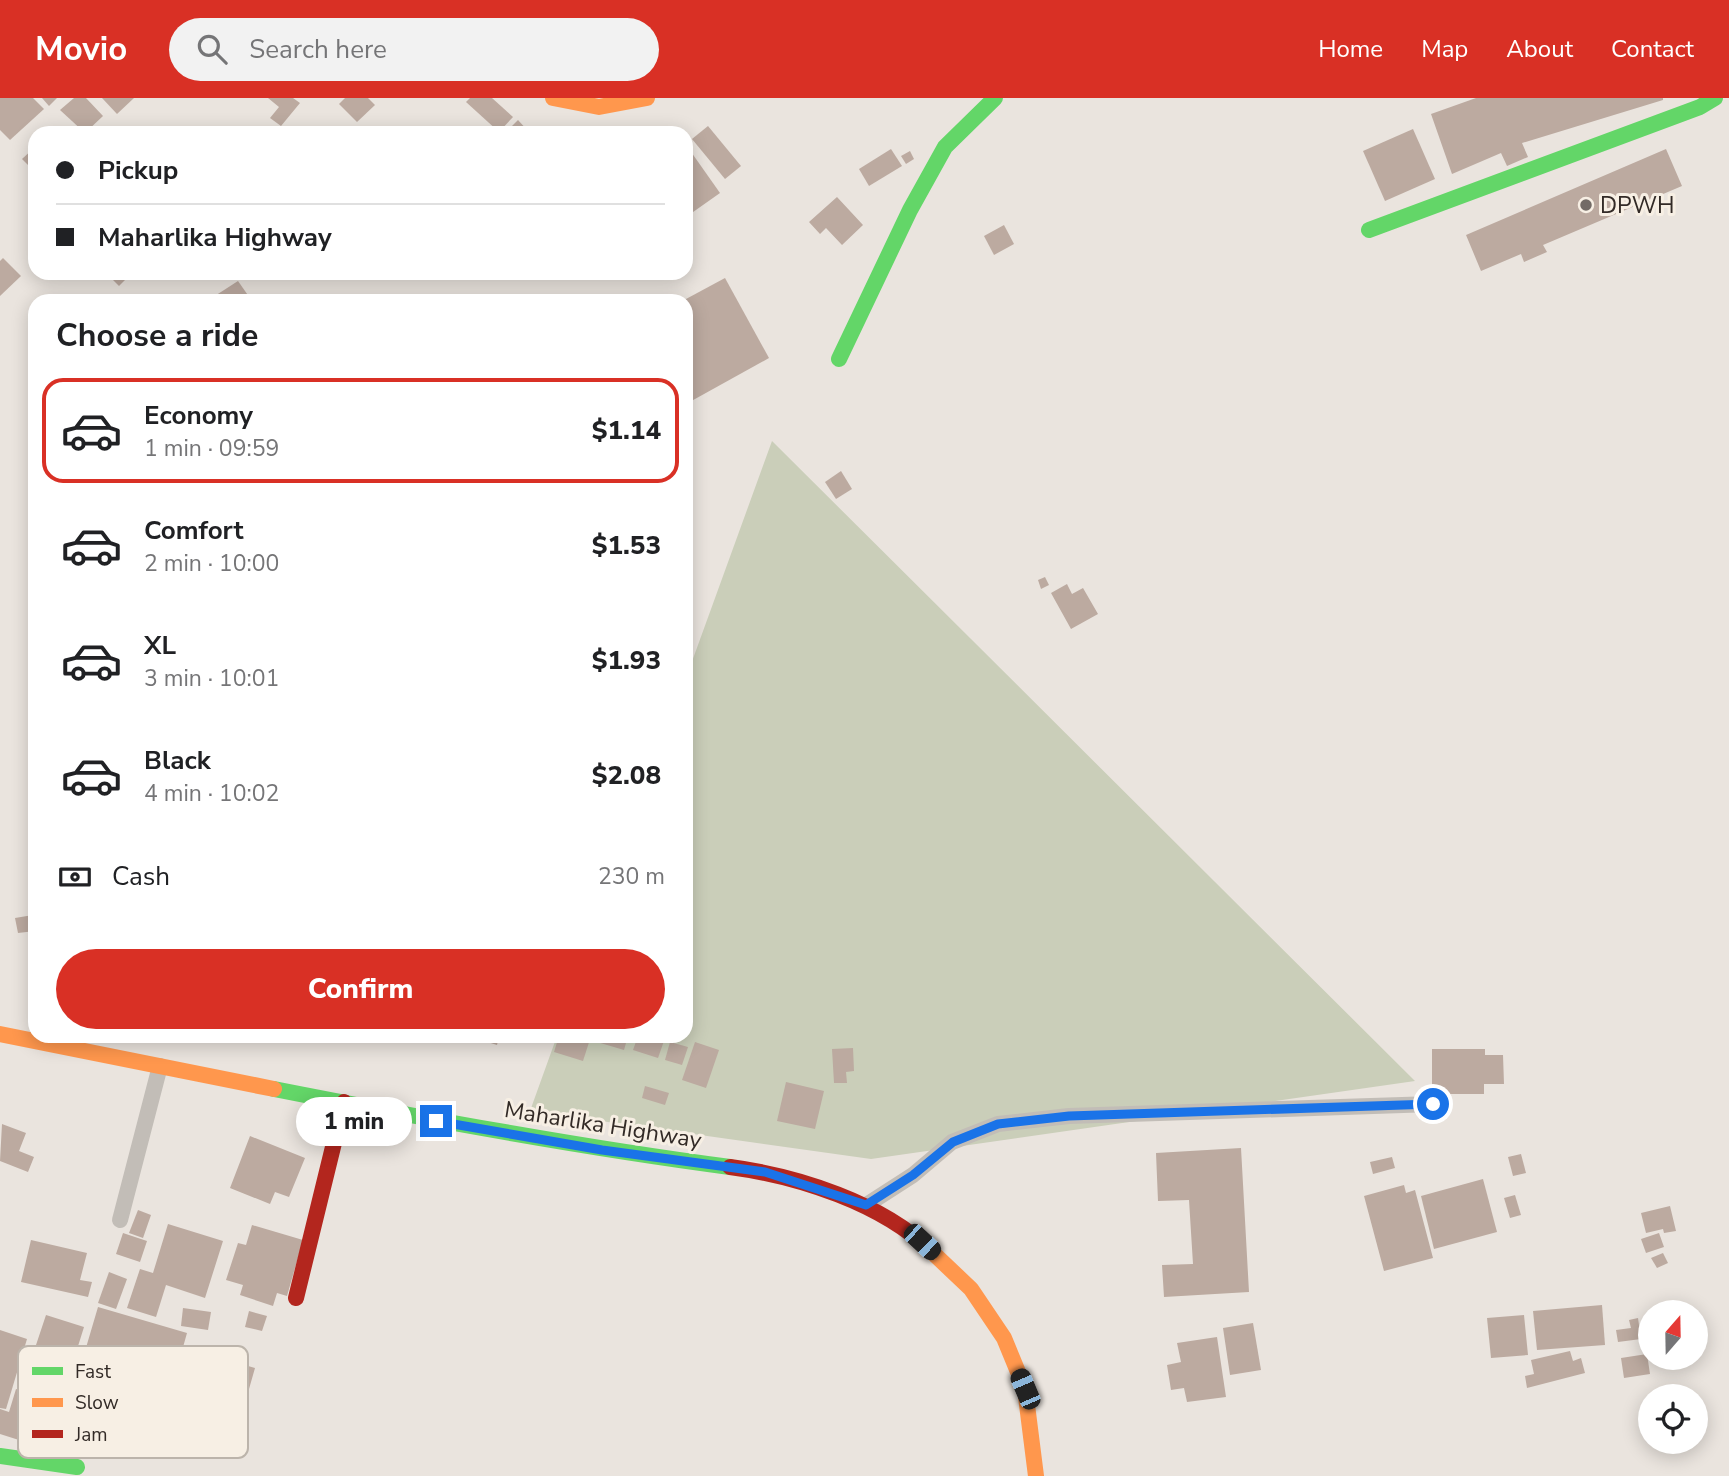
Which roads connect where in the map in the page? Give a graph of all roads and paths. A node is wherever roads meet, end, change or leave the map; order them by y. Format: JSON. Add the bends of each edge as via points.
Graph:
{"nodes":[{"id":1,"x":553,"y":98,"type":"edge"},
{"id":2,"x":647,"y":98,"type":"edge"},
{"id":3,"x":995,"y":98,"type":"edge"},
{"id":4,"x":1715,"y":98,"type":"edge"},
{"id":5,"x":1370,"y":230,"type":"dead end"},
{"id":6,"x":839,"y":359,"type":"dead end"},
{"id":7,"x":0,"y":1034,"type":"edge"},
{"id":8,"x":28,"y":1039,"type":"edge"},
{"id":9,"x":46,"y":1043,"type":"edge"},
{"id":10,"x":160,"y":1065,"type":"junction"},
{"id":11,"x":344,"y":1102,"type":"junction"},
{"id":12,"x":1433,"y":1104,"type":"dead end"},
{"id":13,"x":866,"y":1205,"type":"junction"},
{"id":14,"x":120,"y":1220,"type":"dead end"},
{"id":15,"x":296,"y":1297,"type":"dead end"},
{"id":16,"x":0,"y":1456,"type":"edge"},
{"id":17,"x":77,"y":1466,"type":"dead end"},
{"id":18,"x":1036,"y":1476,"type":"edge"}],
"edges":[{"from":1,"to":2,"type":"main road","via":[[599,107]]},
{"from":3,"to":6,"type":"main road","via":[[945,147],[910,209]]},
{"from":4,"to":5,"type":"main road"},
{"from":7,"to":8,"type":"main road","name":"Maharlika Highway"},
{"from":9,"to":10,"type":"main road","name":"Maharlika Highway"},
{"from":10,"to":11,"type":"main road","name":"Maharlika Highway"},
{"from":10,"to":14,"type":"lane"},
{"from":11,"to":13,"type":"main road","name":"Maharlika Highway","via":[[589,1148],[765,1172]]},
{"from":11,"to":15,"type":"main road"},
{"from":12,"to":13,"type":"lane","via":[[1069,1116],[998,1124],[953,1142]]},
{"from":13,"to":18,"type":"main road","name":"Maharlika Highway","via":[[922,1242],[971,1289],[1004,1338],[1025,1389]]},
{"from":16,"to":17,"type":"main road"}]}
